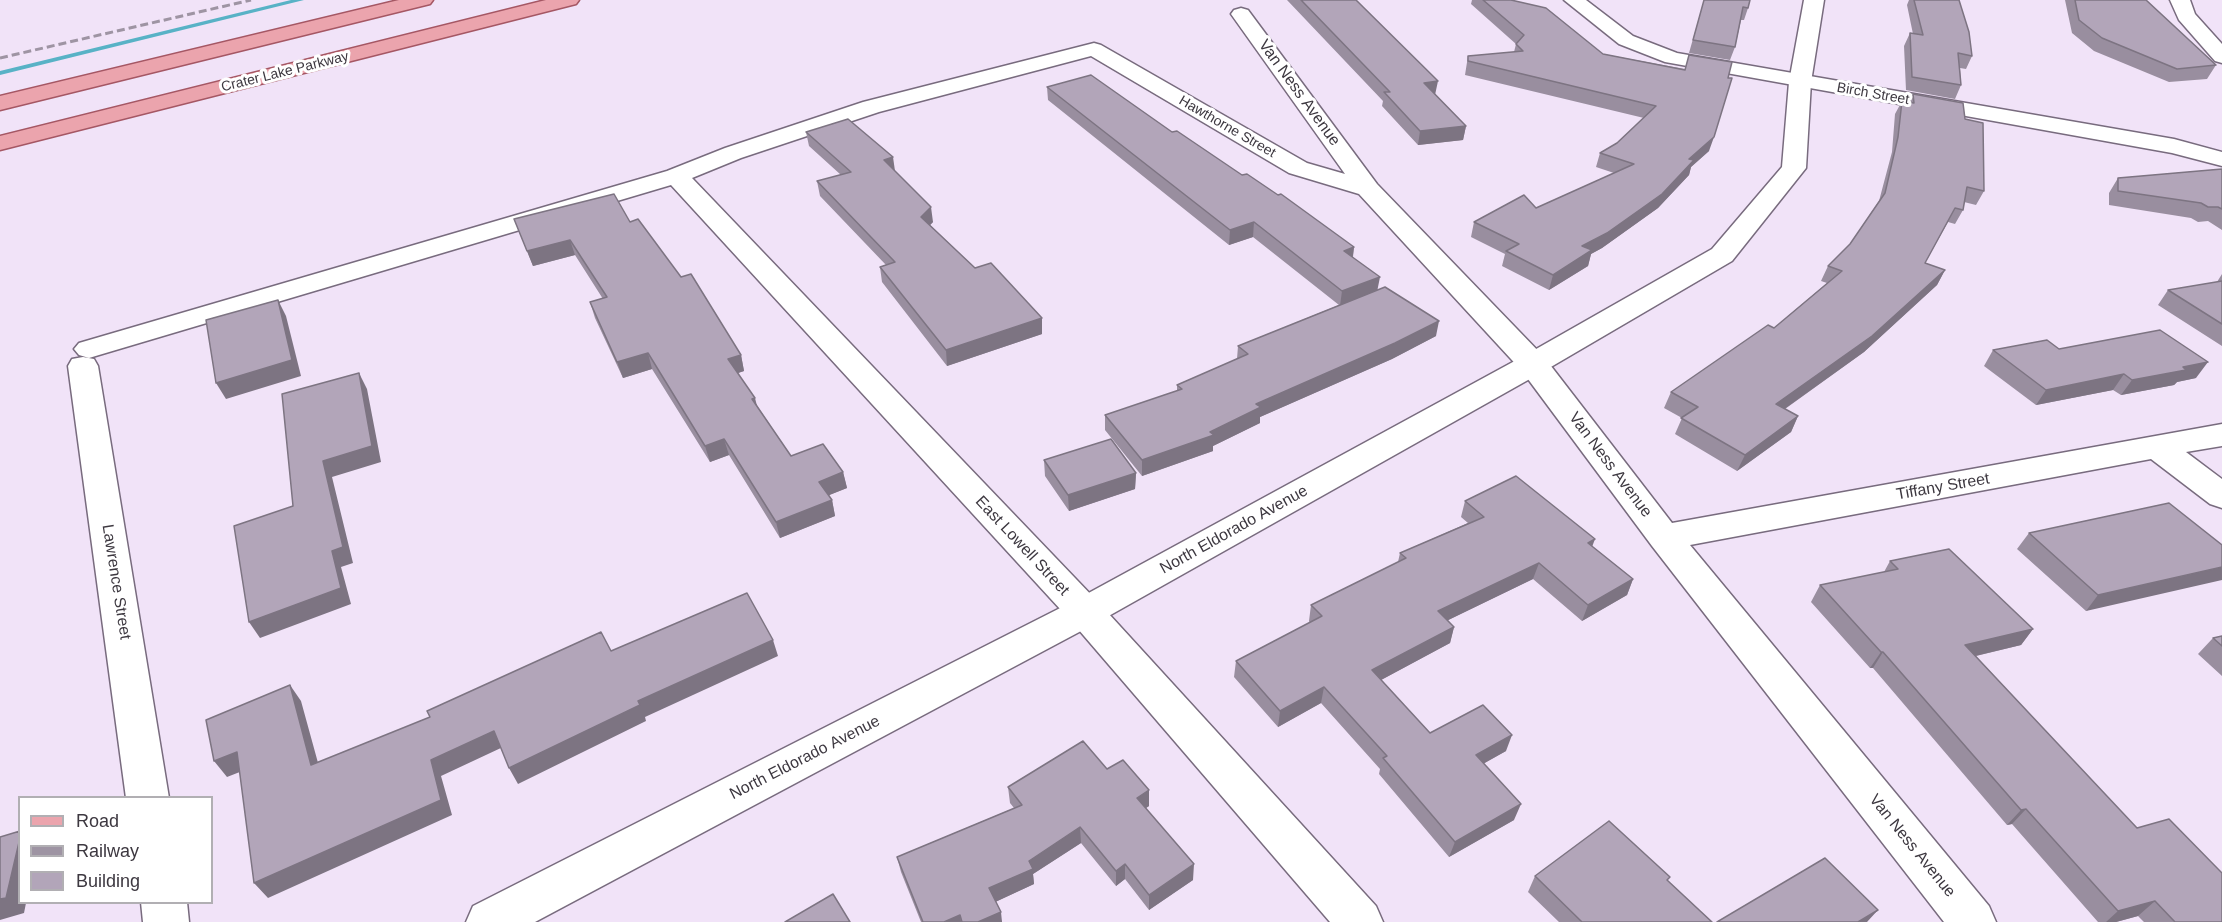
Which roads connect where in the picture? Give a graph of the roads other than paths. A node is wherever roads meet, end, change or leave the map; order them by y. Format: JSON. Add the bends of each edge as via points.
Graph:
{"nodes":[{"id":1,"x":423,"y":0,"type":"edge"},
{"id":2,"x":569,"y":0,"type":"edge"},
{"id":3,"x":1574,"y":0,"type":"edge"},
{"id":4,"x":1814,"y":0,"type":"edge"},
{"id":5,"x":2180,"y":0,"type":"edge"},
{"id":6,"x":1241,"y":14,"type":"dead end"},
{"id":7,"x":2222,"y":57,"type":"edge"},
{"id":8,"x":1800,"y":82,"type":"junction"},
{"id":9,"x":0,"y":103,"type":"edge"},
{"id":10,"x":0,"y":143,"type":"edge"},
{"id":11,"x":2222,"y":159,"type":"edge"},
{"id":12,"x":676,"y":176,"type":"junction"},
{"id":13,"x":1368,"y":189,"type":"junction"},
{"id":14,"x":1533,"y":364,"type":"junction"},
{"id":15,"x":2222,"y":435,"type":"edge"},
{"id":16,"x":2158,"y":448,"type":"junction"},
{"id":17,"x":2222,"y":496,"type":"edge"},
{"id":18,"x":1664,"y":537,"type":"junction"},
{"id":19,"x":1085,"y":612,"type":"junction"},
{"id":20,"x":148,"y":796,"type":"edge"},
{"id":21,"x":164,"y":904,"type":"edge"},
{"id":22,"x":166,"y":922,"type":"edge"},
{"id":23,"x":489,"y":922,"type":"edge"},
{"id":24,"x":1360,"y":922,"type":"edge"},
{"id":25,"x":1973,"y":922,"type":"edge"}],
"edges":[{"from":1,"to":9,"type":"main road"},
{"from":2,"to":10,"type":"main road","name":"Crater Lake Parkway"},
{"from":3,"to":8,"type":"street","name":"Birch Street","via":[[1626,40],[1672,58]]},
{"from":4,"to":8,"type":"street","name":"North Eldorado Avenue"},
{"from":5,"to":7,"type":"street","via":[[2186,16]]},
{"from":6,"to":13,"type":"street","name":"Van Ness Avenue"},
{"from":8,"to":11,"type":"street","name":"Birch Street","via":[[2174,146]]},
{"from":8,"to":14,"type":"street","name":"North Eldorado Avenue","via":[[1794,168],[1722,255]]},
{"from":12,"to":13,"type":"street","name":"Hawthorne Street","via":[[871,107],[1094,49],[1298,168]]},
{"from":12,"to":19,"type":"street","name":"East Lowell Street"},
{"from":12,"to":20,"type":"street","name":"Lawrence Street","via":[[86,357]]},
{"from":13,"to":14,"type":"street","name":"Van Ness Avenue"},
{"from":14,"to":18,"type":"street","name":"Van Ness Avenue"},
{"from":14,"to":19,"type":"street","name":"North Eldorado Avenue"},
{"from":15,"to":16,"type":"street","name":"Tiffany Street"},
{"from":16,"to":17,"type":"street"},
{"from":16,"to":18,"type":"street","name":"Tiffany Street"},
{"from":18,"to":25,"type":"street","name":"Van Ness Avenue"},
{"from":19,"to":23,"type":"street","name":"North Eldorado Avenue"},
{"from":19,"to":24,"type":"street","name":"East Lowell Street"},
{"from":21,"to":22,"type":"street"}]}
